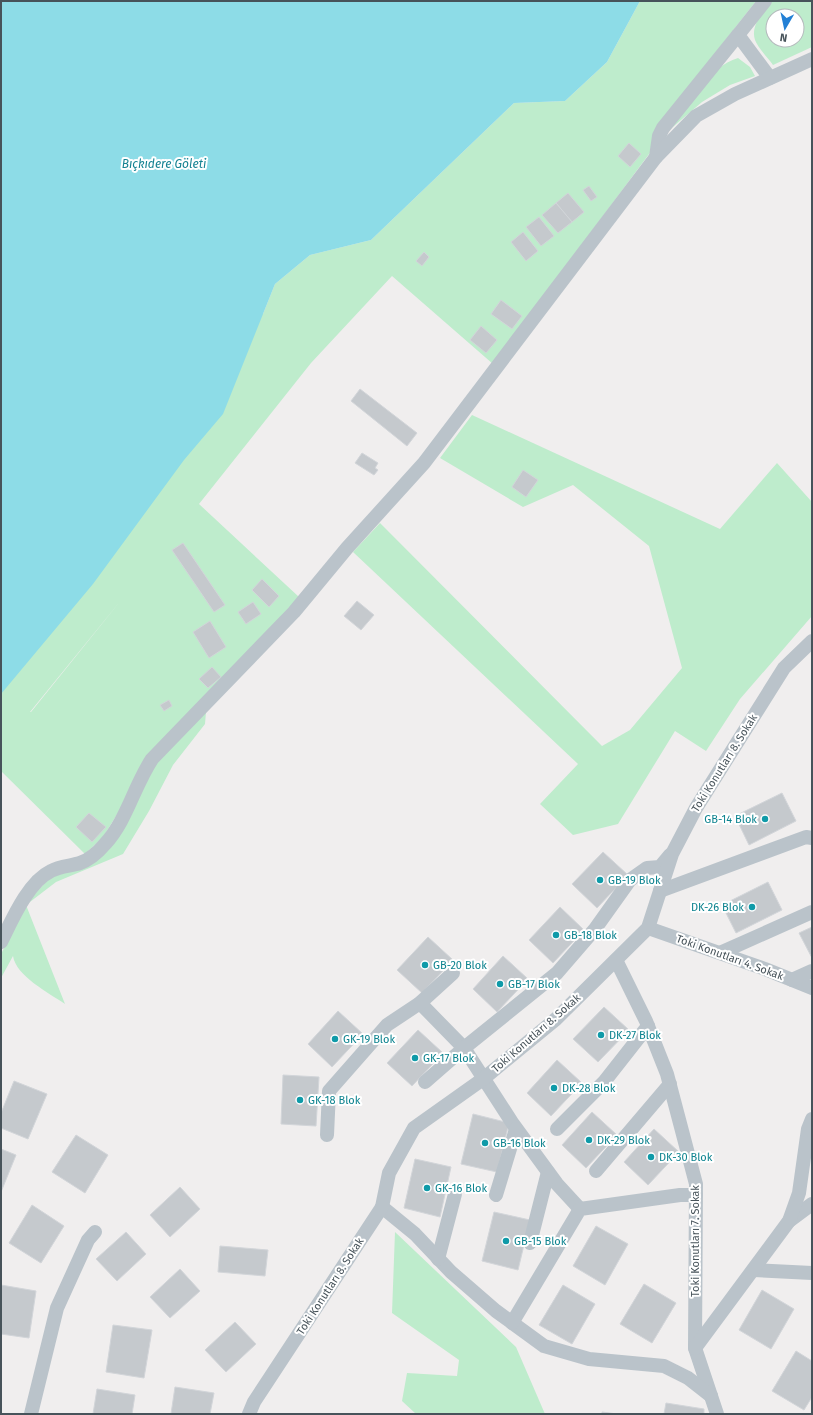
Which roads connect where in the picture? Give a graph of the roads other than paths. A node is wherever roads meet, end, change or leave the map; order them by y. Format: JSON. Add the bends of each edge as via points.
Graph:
{"nodes":[{"id":1,"x":765,"y":1,"type":"edge"},
{"id":2,"x":738,"y":35,"type":"junction"},
{"id":3,"x":812,"y":59,"type":"edge"},
{"id":4,"x":770,"y":78,"type":"junction"},
{"id":5,"x":656,"y":157,"type":"junction"},
{"id":6,"x":812,"y":641,"type":"edge"},
{"id":7,"x":812,"y":838,"type":"edge"},
{"id":8,"x":672,"y":854,"type":"junction"},
{"id":9,"x":660,"y":891,"type":"junction"},
{"id":10,"x":812,"y":912,"type":"edge"},
{"id":11,"x":648,"y":928,"type":"junction"},
{"id":12,"x":1,"y":942,"type":"edge"},
{"id":13,"x":720,"y":953,"type":"junction"},
{"id":14,"x":616,"y":960,"type":"junction"},
{"id":15,"x":812,"y":971,"type":"edge"},
{"id":16,"x":453,"y":972,"type":"dead end"},
{"id":17,"x":792,"y":980,"type":"junction"},
{"id":18,"x":812,"y":988,"type":"edge"},
{"id":19,"x":420,"y":1003,"type":"junction"},
{"id":20,"x":648,"y":1026,"type":"junction"},
{"id":21,"x":464,"y":1048,"type":"junction"},
{"id":22,"x":483,"y":1079,"type":"junction"},
{"id":23,"x":426,"y":1082,"type":"dead end"},
{"id":24,"x":670,"y":1084,"type":"junction"},
{"id":25,"x":812,"y":1119,"type":"edge"},
{"id":26,"x":516,"y":1129,"type":"junction"},
{"id":27,"x":558,"y":1129,"type":"dead end"},
{"id":28,"x":327,"y":1135,"type":"dead end"},
{"id":29,"x":596,"y":1171,"type":"dead end"},
{"id":30,"x":548,"y":1172,"type":"junction"},
{"id":31,"x":455,"y":1194,"type":"dead end"},
{"id":32,"x":496,"y":1195,"type":"dead end"},
{"id":33,"x":696,"y":1195,"type":"junction"},
{"id":34,"x":812,"y":1204,"type":"edge"},
{"id":35,"x":382,"y":1207,"type":"junction"},
{"id":36,"x":580,"y":1209,"type":"junction"},
{"id":37,"x":790,"y":1221,"type":"junction"},
{"id":38,"x":95,"y":1232,"type":"dead end"},
{"id":39,"x":530,"y":1243,"type":"dead end"},
{"id":40,"x":438,"y":1259,"type":"junction"},
{"id":41,"x":754,"y":1270,"type":"junction"},
{"id":42,"x":812,"y":1273,"type":"edge"},
{"id":43,"x":512,"y":1323,"type":"junction"},
{"id":44,"x":695,"y":1348,"type":"junction"},
{"id":45,"x":711,"y":1396,"type":"junction"},
{"id":46,"x":31,"y":1414,"type":"edge"},
{"id":47,"x":249,"y":1414,"type":"edge"},
{"id":48,"x":717,"y":1414,"type":"edge"}],
"edges":[{"from":1,"to":2,"type":"street"},
{"from":2,"to":4,"type":"street"},
{"from":2,"to":5,"type":"street","via":[[662,128]]},
{"from":3,"to":4,"type":"street"},
{"from":4,"to":5,"type":"street","via":[[696,116]]},
{"from":5,"to":12,"type":"street","via":[[424,463],[347,548],[294,612],[152,759],[143,772],[120,824],[103,846],[82,862],[51,871],[36,881]]},
{"from":6,"to":8,"type":"street","name":"Toki Konutları 8. Sokak","via":[[784,668],[696,808]]},
{"from":7,"to":9,"type":"street","via":[[806,837]]},
{"from":8,"to":9,"type":"street","name":"Toki Konutları 8. Sokak"},
{"from":8,"to":21,"type":"street","via":[[660,867],[647,868],[630,880],[596,929],[557,973]]},
{"from":9,"to":11,"type":"street","name":"Toki Konutları 8. Sokak"},
{"from":10,"to":13,"type":"street"},
{"from":11,"to":13,"type":"street","name":"Toki Konutları 4. Sokak"},
{"from":11,"to":14,"type":"street","name":"Toki Konutları 8. Sokak"},
{"from":13,"to":17,"type":"street","name":"Toki Konutları 4. Sokak"},
{"from":14,"to":20,"type":"street","name":"Toki Konutları 7. Sokak"},
{"from":14,"to":22,"type":"street","name":"Toki Konutları 8. Sokak","via":[[556,1019]]},
{"from":15,"to":17,"type":"street"},
{"from":16,"to":19,"type":"street"},
{"from":17,"to":18,"type":"street","name":"Toki Konutları 4. Sokak"},
{"from":19,"to":21,"type":"street"},
{"from":19,"to":28,"type":"street","via":[[387,1025],[329,1091]]},
{"from":20,"to":24,"type":"street","name":"Toki Konutları 7. Sokak"},
{"from":20,"to":27,"type":"street","via":[[604,1082]]},
{"from":21,"to":22,"type":"street"},
{"from":21,"to":23,"type":"street"},
{"from":22,"to":26,"type":"street"},
{"from":22,"to":35,"type":"street","name":"Toki Konutları 8. Sokak","via":[[414,1128],[389,1173]]},
{"from":24,"to":29,"type":"street"},
{"from":24,"to":33,"type":"street","name":"Toki Konutları 7. Sokak","via":[[696,1184]]},
{"from":25,"to":37,"type":"street","via":[[808,1129],[799,1193]]},
{"from":26,"to":30,"type":"street"},
{"from":26,"to":32,"type":"street"},
{"from":30,"to":36,"type":"street"},
{"from":30,"to":39,"type":"street"},
{"from":31,"to":40,"type":"street"},
{"from":33,"to":36,"type":"street"},
{"from":33,"to":44,"type":"street","name":"Toki Konutları 7. Sokak"},
{"from":34,"to":37,"type":"street"},
{"from":35,"to":40,"type":"street","via":[[415,1234]]},
{"from":35,"to":47,"type":"street","name":"Toki Konutları 8. Sokak","via":[[254,1402]]},
{"from":36,"to":43,"type":"street"},
{"from":37,"to":41,"type":"street"},
{"from":38,"to":46,"type":"street","via":[[88,1240],[57,1308]]},
{"from":40,"to":43,"type":"street"},
{"from":41,"to":42,"type":"street"},
{"from":41,"to":44,"type":"street"},
{"from":43,"to":45,"type":"street","via":[[544,1346],[590,1359],[664,1366],[688,1378]]},
{"from":44,"to":45,"type":"street","name":"Toki Konutları 7. Sokak"},
{"from":45,"to":48,"type":"street","name":"Toki Konutları 7. Sokak"}]}
